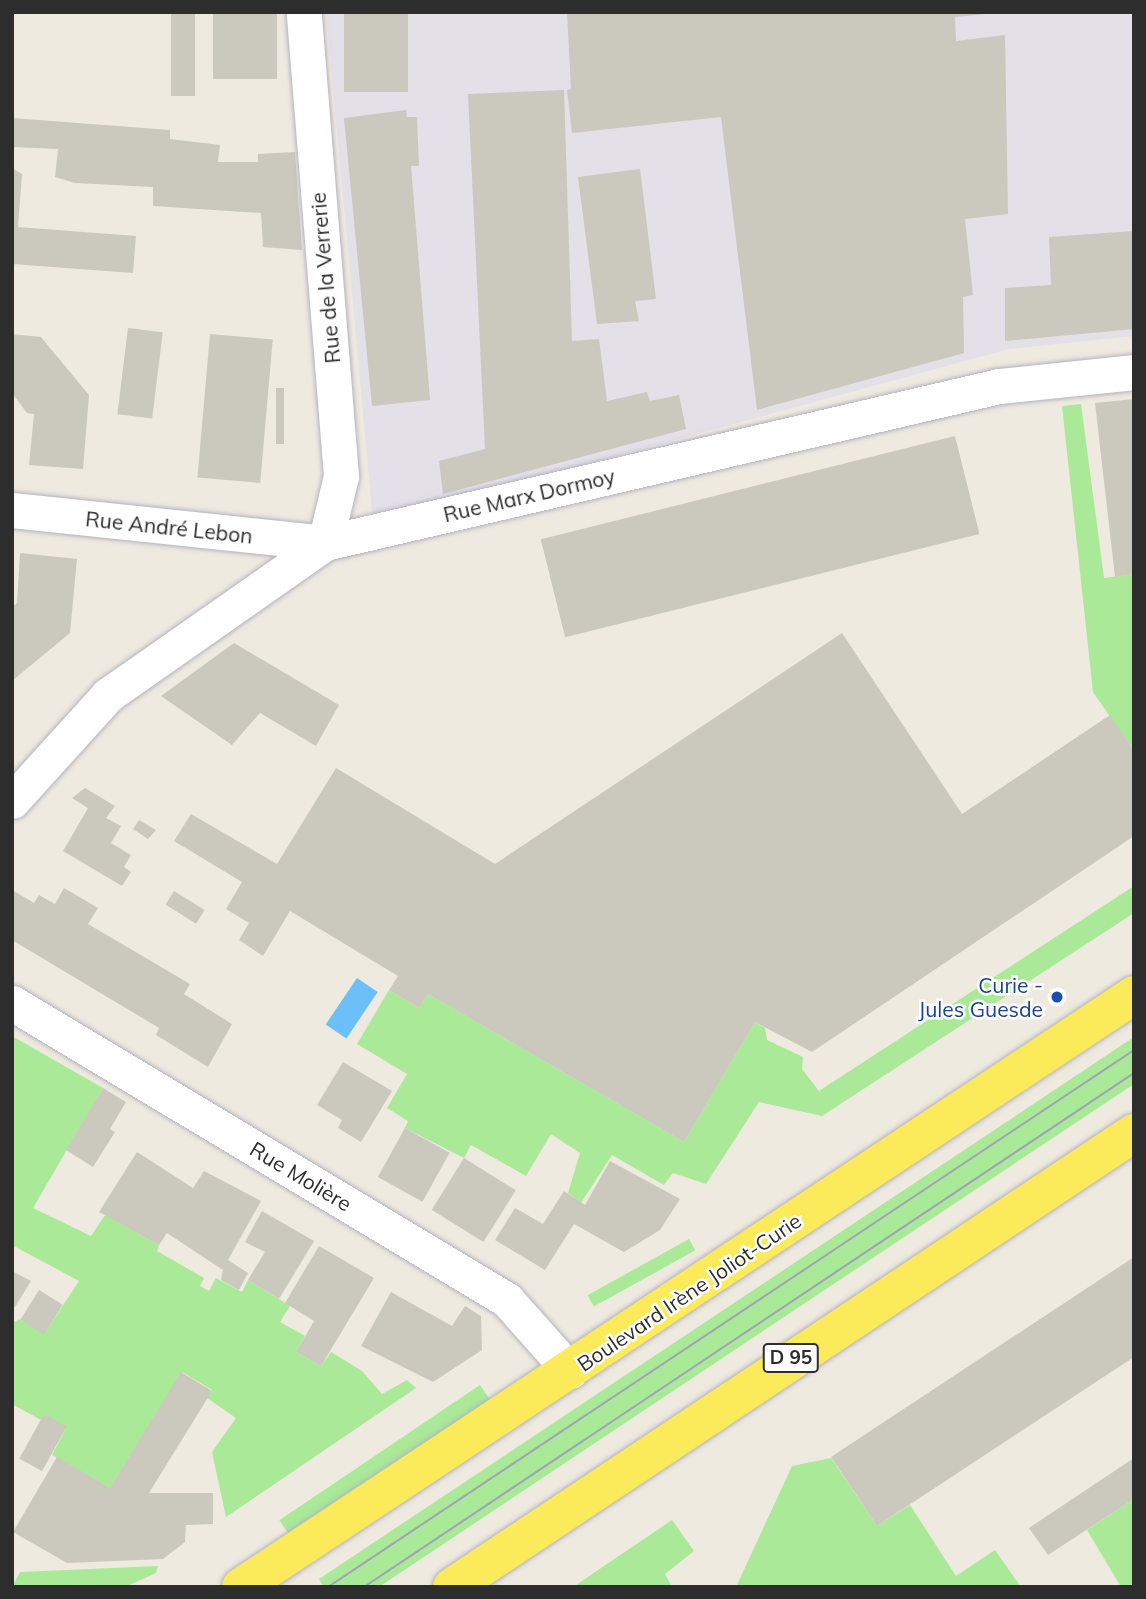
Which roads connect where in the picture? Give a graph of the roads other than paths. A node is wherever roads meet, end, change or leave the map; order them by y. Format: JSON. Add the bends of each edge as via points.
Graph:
{"nodes":[{"id":1,"x":304,"y":12,"type":"edge"},
{"id":2,"x":1134,"y":372,"type":"edge"},
{"id":3,"x":12,"y":510,"type":"edge"},
{"id":4,"x":325,"y":543,"type":"junction"},
{"id":5,"x":12,"y":801,"type":"edge"},
{"id":6,"x":1134,"y":995,"type":"edge"},
{"id":7,"x":12,"y":1003,"type":"edge"},
{"id":8,"x":1134,"y":1133,"type":"edge"},
{"id":9,"x":570,"y":1371,"type":"junction"},
{"id":10,"x":242,"y":1587,"type":"edge"},
{"id":11,"x":452,"y":1587,"type":"edge"}],
"edges":[{"from":1,"to":4,"type":"street","name":"Rue de la Verrerie","via":[[341,476]]},
{"from":2,"to":4,"type":"street","name":"Rue Marx Dormoy","via":[[999,386]]},
{"from":3,"to":4,"type":"street","name":"Rue André Lebon"},
{"from":4,"to":5,"type":"street","name":"Rue Marx Dormoy","via":[[108,695]]},
{"from":6,"to":9,"type":"main road","name":"Boulevard Irène Joliot-Curie"},
{"from":7,"to":9,"type":"street","name":"Rue Molière","via":[[507,1300]]},
{"from":8,"to":11,"type":"main road","number":"D 95"},
{"from":9,"to":10,"type":"main road","name":"Boulevard Irène Joliot-Curie"}]}
